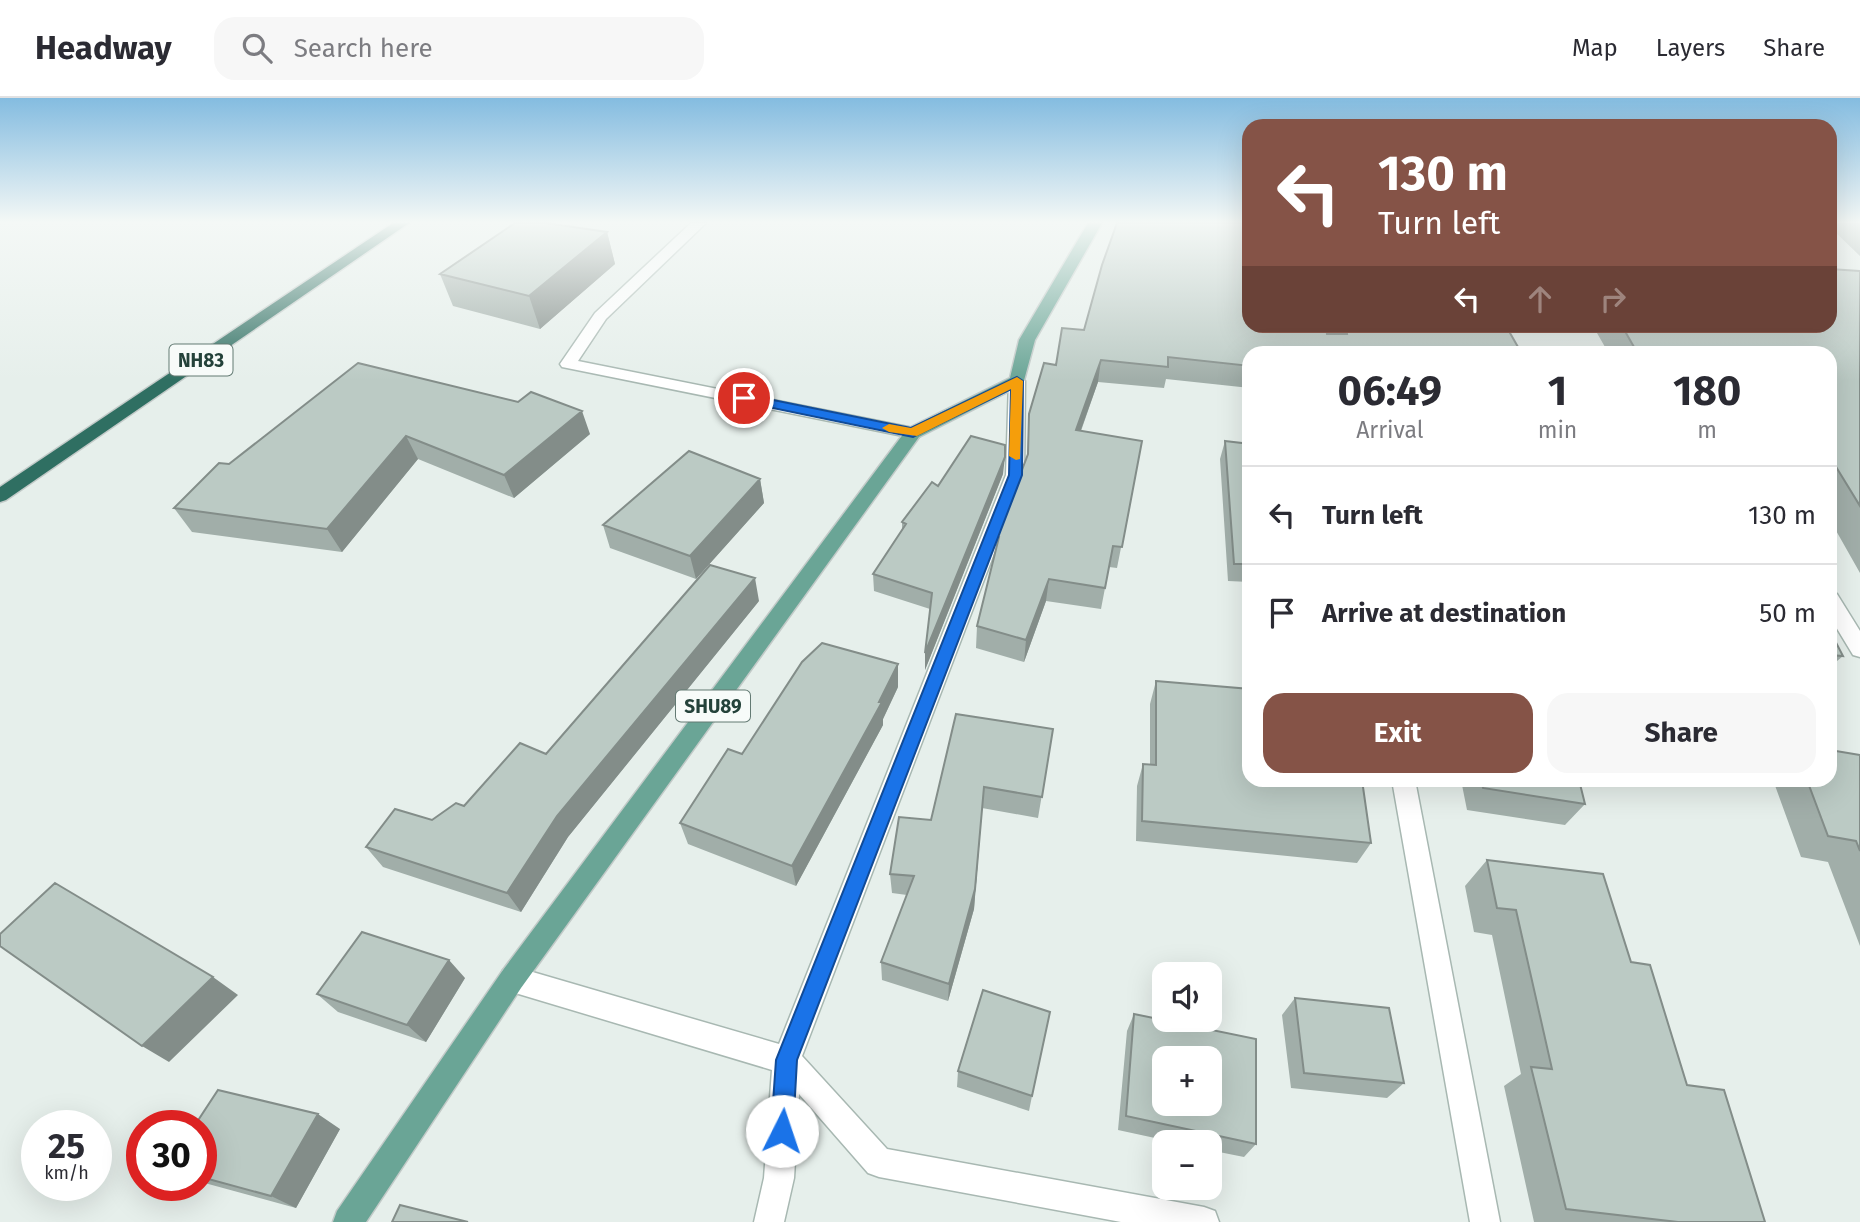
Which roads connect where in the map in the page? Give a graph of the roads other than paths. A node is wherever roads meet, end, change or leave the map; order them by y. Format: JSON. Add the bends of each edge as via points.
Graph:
{"nodes":[{"id":1,"x":325,"y":275,"type":"edge"},
{"id":2,"x":643,"y":275,"type":"edge"},
{"id":3,"x":1065,"y":275,"type":"edge"},
{"id":4,"x":1017,"y":381,"type":"junction"},
{"id":5,"x":913,"y":433,"type":"junction"},
{"id":6,"x":0,"y":496,"type":"edge"},
{"id":7,"x":1837,"y":611,"type":"edge"},
{"id":8,"x":1860,"y":649,"type":"edge"},
{"id":9,"x":1404,"y":787,"type":"edge"},
{"id":10,"x":512,"y":979,"type":"junction"},
{"id":11,"x":787,"y":1060,"type":"junction"},
{"id":12,"x":348,"y":1222,"type":"edge"},
{"id":13,"x":769,"y":1222,"type":"edge"},
{"id":14,"x":1204,"y":1222,"type":"edge"},
{"id":15,"x":1485,"y":1222,"type":"edge"}],
"edges":[{"from":1,"to":6,"type":"highway","number":"NH83"},
{"from":2,"to":5,"type":"street","via":[[600,316],[568,364]]},
{"from":3,"to":4,"type":"main road","via":[[1027,340]]},
{"from":4,"to":5,"type":"main road","number":"SHU89"},
{"from":4,"to":11,"type":"street","via":[[1016,475]]},
{"from":5,"to":10,"type":"main road","number":"SHU89"},
{"from":7,"to":8,"type":"street"},
{"from":9,"to":15,"type":"street"},
{"from":10,"to":11,"type":"street"},
{"from":10,"to":12,"type":"main road","number":"SHU89"},
{"from":11,"to":13,"type":"street","via":[[779,1178]]},
{"from":11,"to":14,"type":"street","via":[[879,1162]]}]}
